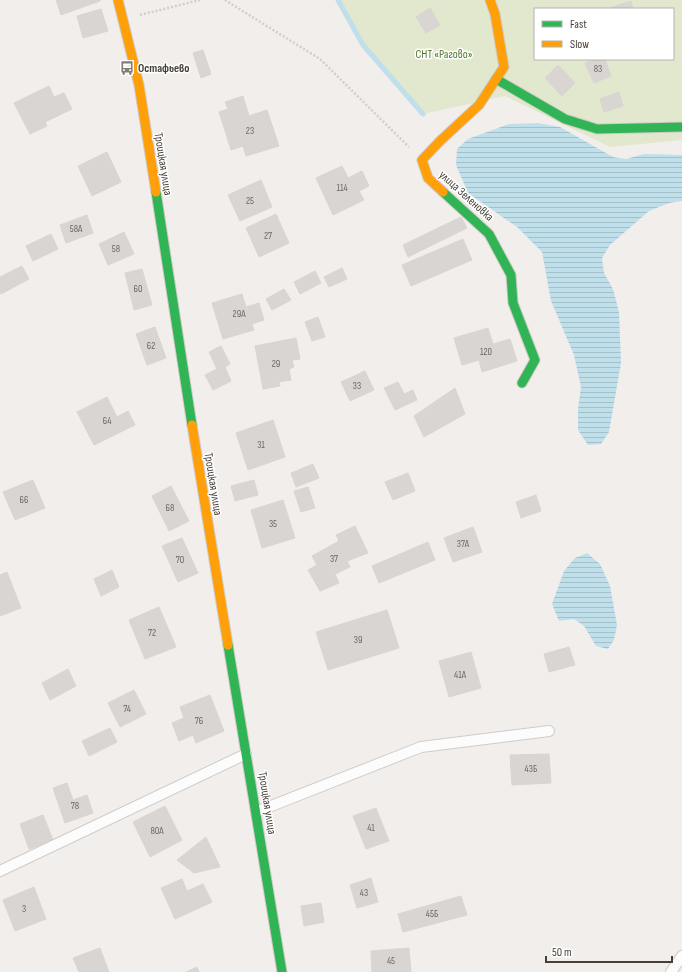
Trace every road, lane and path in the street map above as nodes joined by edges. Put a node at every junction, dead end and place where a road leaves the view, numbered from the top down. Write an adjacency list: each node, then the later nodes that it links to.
1 (118, 0): 5 (street, Троицкая улица)
2 (200, 0): 5 (path)
3 (225, 0): 8 (path)
4 (490, 0): 6 (street)
5 (123, 19): 11 (street, Троицкая улица)
6 (496, 79): 7 (street); 8 (street)
7 (682, 127)
8 (422, 160): 9 (street, улица Зеленовка)
9 (522, 383)
10 (549, 732): 12 (lane)
11 (246, 754): 12 (street, Троицкая улица); 13 (lane)
12 (256, 812): 15 (street, Троицкая улица)
13 (0, 871)
14 (682, 956): 16 (lane)
15 (282, 972)
16 (671, 972)

